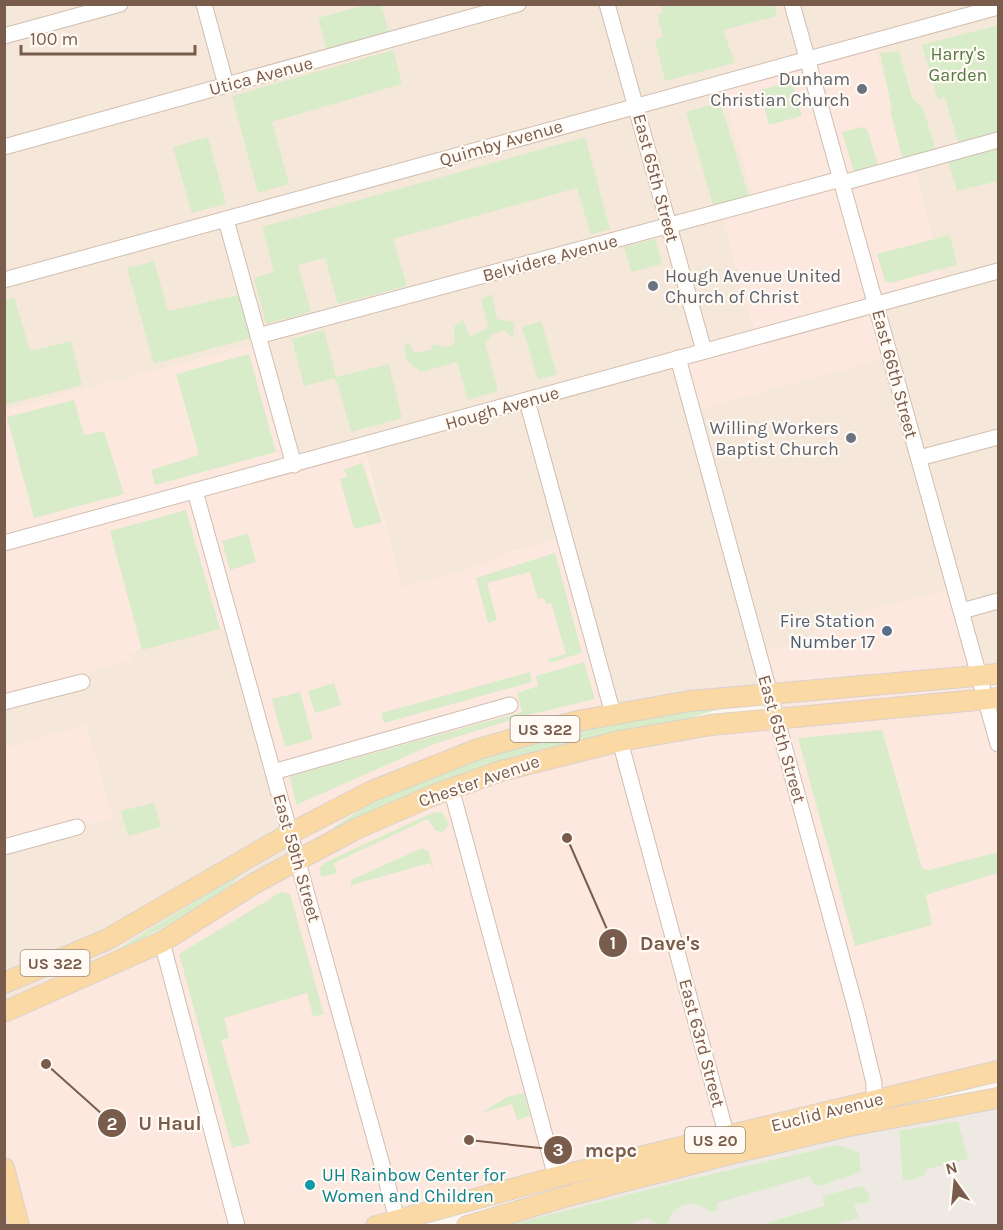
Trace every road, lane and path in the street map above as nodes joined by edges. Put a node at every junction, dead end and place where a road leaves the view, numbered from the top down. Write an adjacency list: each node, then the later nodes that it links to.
1 (120, 4): 7 (street)
2 (204, 4): 9 (street)
3 (518, 4): 9 (street, Utica Avenue)
4 (608, 4): 10 (street, East 65th Street)
5 (792, 4): 8 (street, East 66th Street)
6 (999, 7): 8 (street, Quimby Avenue)
7 (4, 36)
8 (807, 59): 10 (street, Quimby Avenue); 13 (street, East 66th Street)
9 (226, 85): 12 (street, Utica Avenue)
10 (637, 106): 14 (street, Quimby Avenue); 15 (street, East 65th Street)
11 (999, 140): 13 (street, Belvidere Avenue)
12 (4, 147)
13 (841, 181): 15 (street, Belvidere Avenue); 18 (street, East 66th Street)
14 (226, 220): 17 (street, Quimby Avenue); 19 (street)
15 (669, 227): 19 (street, Belvidere Avenue); 20 (street, East 65th Street)
16 (999, 271): 18 (street, Hough Avenue)
17 (4, 280)
18 (876, 303): 20 (street, Hough Avenue); 24 (street, East 66th Street)
19 (258, 336): 25 (street)
20 (704, 351): 21 (street, Hough Avenue)
21 (678, 358): 22 (street, Hough Avenue); 33 (street, East 65th Street)
22 (527, 401): 25 (street, Hough Avenue); 37 (street)
23 (999, 437): 24 (street)
24 (918, 459): 29 (street, East 66th Street)
25 (294, 465): 26 (street, Hough Avenue)
26 (195, 491): 27 (street, Hough Avenue); 41 (street, East 59th Street)
27 (4, 543)
28 (999, 601): 29 (street)
29 (962, 611): 31 (street, East 66th Street)
30 (999, 674): 31 (main road, Chester Avenue / US 322)
31 (979, 675): 33 (main road, Chester Avenue / US 322); 34 (street, East 66th Street)
32 (82, 682): 35 (street)
33 (770, 693): 37 (main road, Chester Avenue / US 322); 38 (street, East 65th Street)
34 (992, 699): 38 (main road, Chester Avenue / US 322); 40 (street, East 66th Street)
35 (4, 702)
36 (510, 705): 41 (street)
37 (613, 714): 44 (main road, Chester Avenue / US 322)
38 (778, 720): 39 (main road, Chester Avenue / US 322); 52 (street, East 65th Street)
39 (620, 741): 42 (main road, Chester Avenue / US 322); 54 (street, East 63rd Street)
40 (999, 744)
41 (273, 772): 44 (street, East 59th Street)
42 (452, 788): 46 (main road, Chester Avenue / US 322); 56 (street)
43 (77, 827): 45 (street)
44 (289, 834): 46 (street, East 59th Street); 48 (main road, Chester Avenue / US 322)
45 (4, 847)
46 (296, 861): 47 (main road, Chester Avenue / US 322); 57 (street, East 59th Street)
47 (162, 942): 49 (main road, Chester Avenue / US 322); 59 (street)
48 (4, 983)
49 (4, 1012)
50 (999, 1071): 52 (main road, Euclid Avenue / US 20)
51 (999, 1098): 53 (main road, Euclid Avenue / US 20)
52 (874, 1101): 53 (street, East 65th Street); 54 (main road, Euclid Avenue / US 20)
53 (873, 1122): 61 (main road, Euclid Avenue / US 20)
54 (727, 1137): 56 (main road, Euclid Avenue / US 20)
55 (4, 1168): 58 (main road)
56 (556, 1176): 57 (main road, Euclid Avenue / US 20)
57 (398, 1222): 60 (main road, Euclid Avenue / US 20)
58 (19, 1226)
59 (237, 1226)
60 (376, 1226)
61 (468, 1226)

